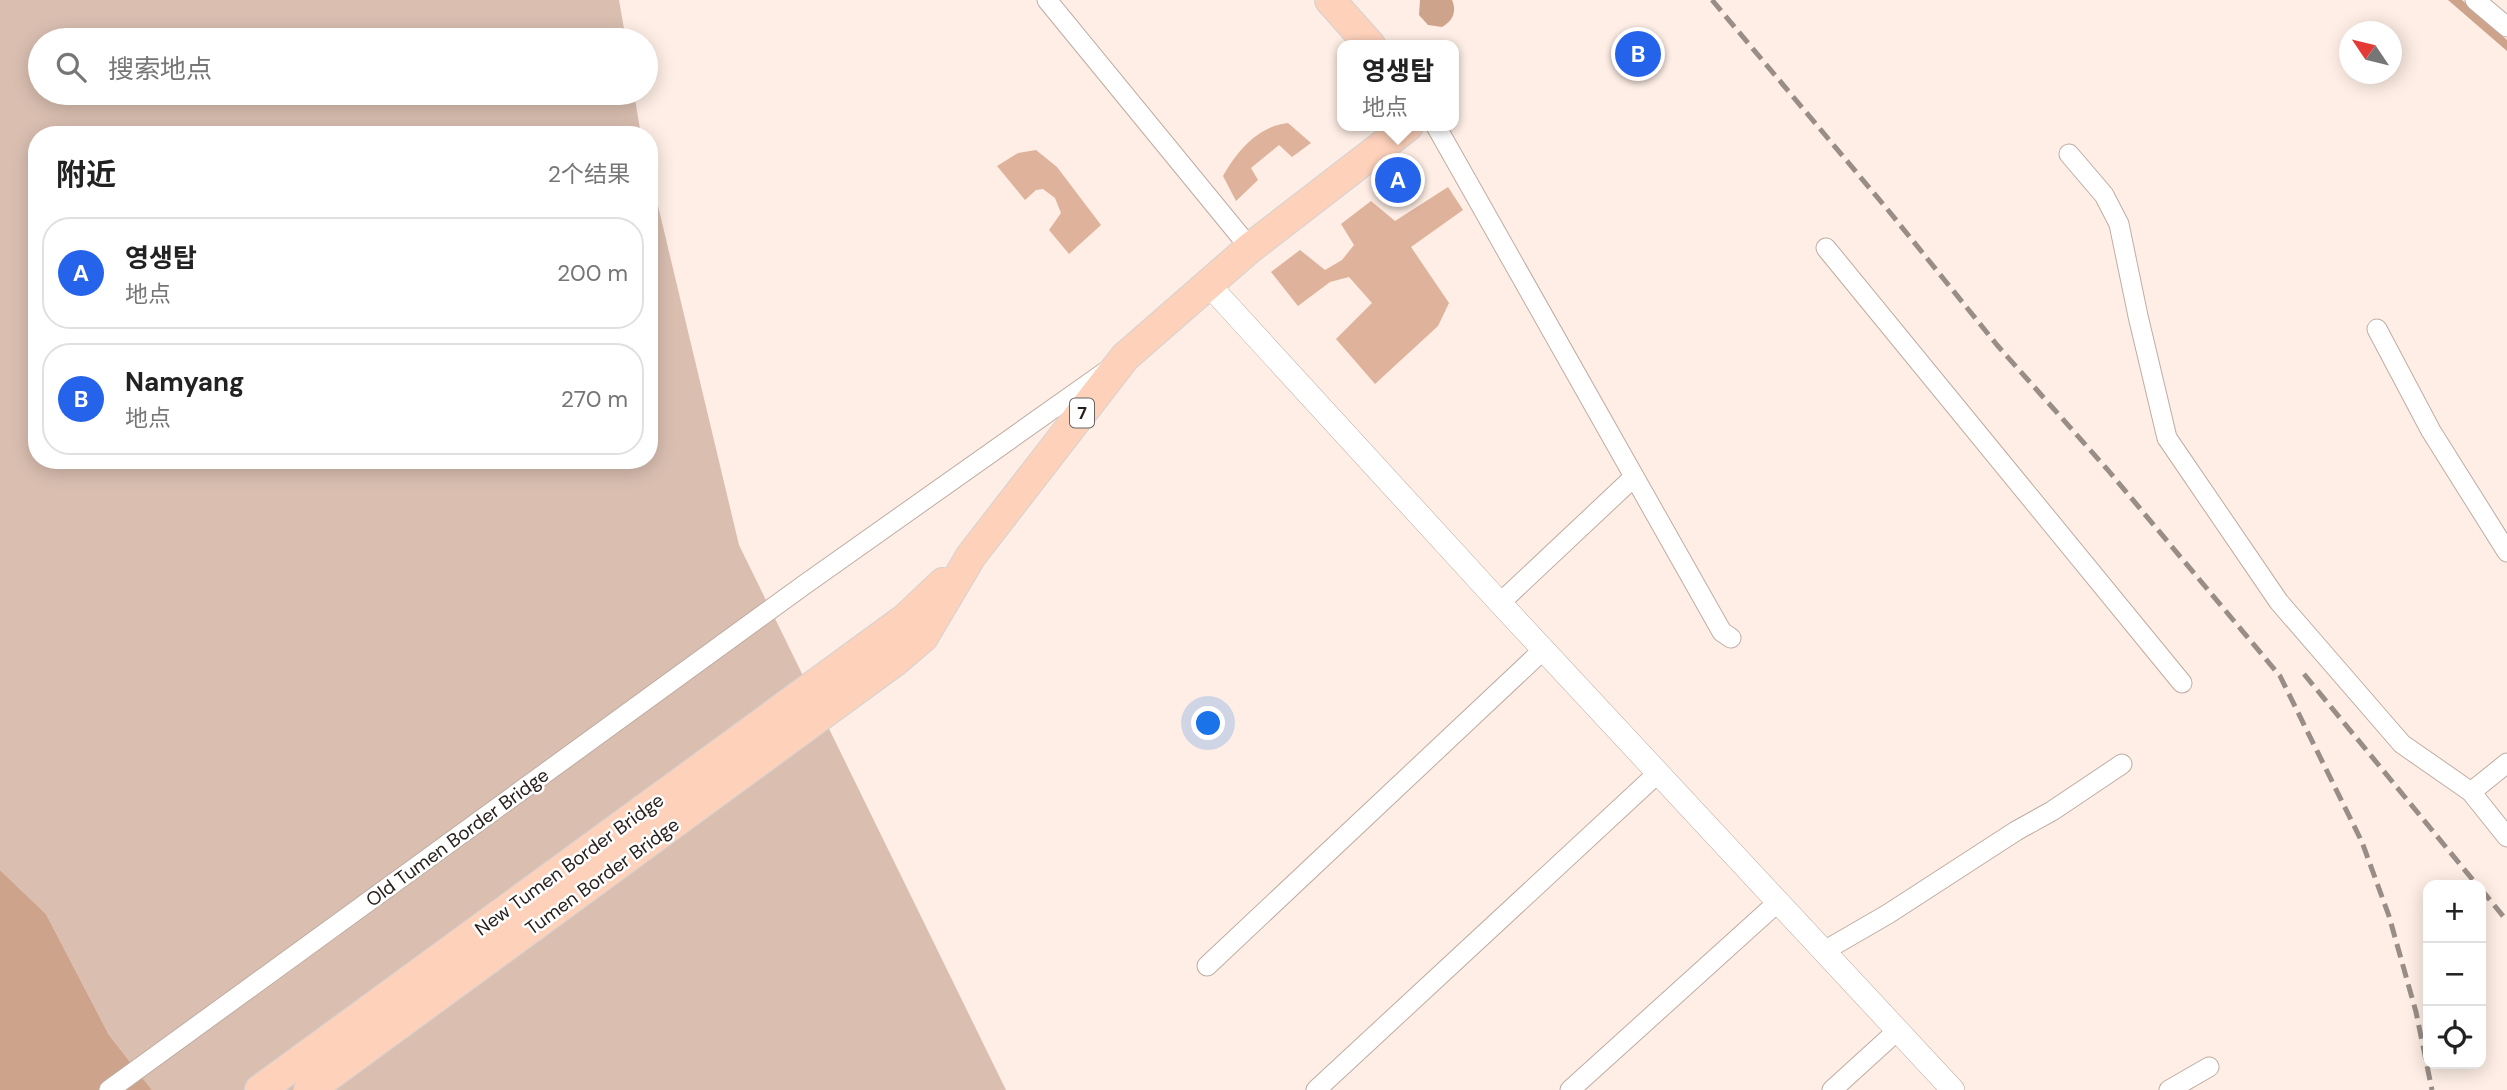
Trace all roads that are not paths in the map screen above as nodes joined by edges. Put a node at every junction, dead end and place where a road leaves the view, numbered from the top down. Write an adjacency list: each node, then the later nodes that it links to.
1 (1047, 0): 9 (street)
2 (1330, 0): 5 (main road)
3 (2475, 0): 4 (street)
4 (2507, 27)
5 (1366, 40)
6 (1402, 131): 9 (main road, 7)
7 (1439, 131): 14 (street)
8 (2068, 154): 24 (street)
9 (1250, 248): 11 (main road, 7)
10 (1826, 248): 20 (street)
11 (1209, 285): 13 (main road, 7); 16 (street)
12 (2376, 329): 15 (street)
13 (1125, 357): 18 (main road, 7); 31 (street, Old Tumen Border Bridge)
14 (1634, 477): 16 (street); 17 (street)
15 (2507, 552)
16 (1500, 603): 19 (street)
17 (1731, 638)
18 (887, 650): 32 (main road, New Tumen Border Bridge); 33 (main road, Tumen Border Bridge)
19 (1543, 650): 23 (street); 28 (street)
20 (2182, 683)
21 (2507, 763): 24 (street)
22 (2122, 764): 27 (street)
23 (1658, 773): 26 (street); 34 (street)
24 (2471, 792): 25 (street)
25 (2507, 837)
26 (1778, 902): 27 (street); 35 (street)
27 (1824, 951): 29 (street)
28 (1207, 966)
29 (1898, 1030): 36 (street); 37 (street)
30 (2209, 1067): 38 (street)
31 (109, 1090)
32 (260, 1090)
33 (309, 1090)
34 (1316, 1090)
35 (1570, 1090)
36 (1832, 1090)
37 (1953, 1090)
38 (2169, 1090)

